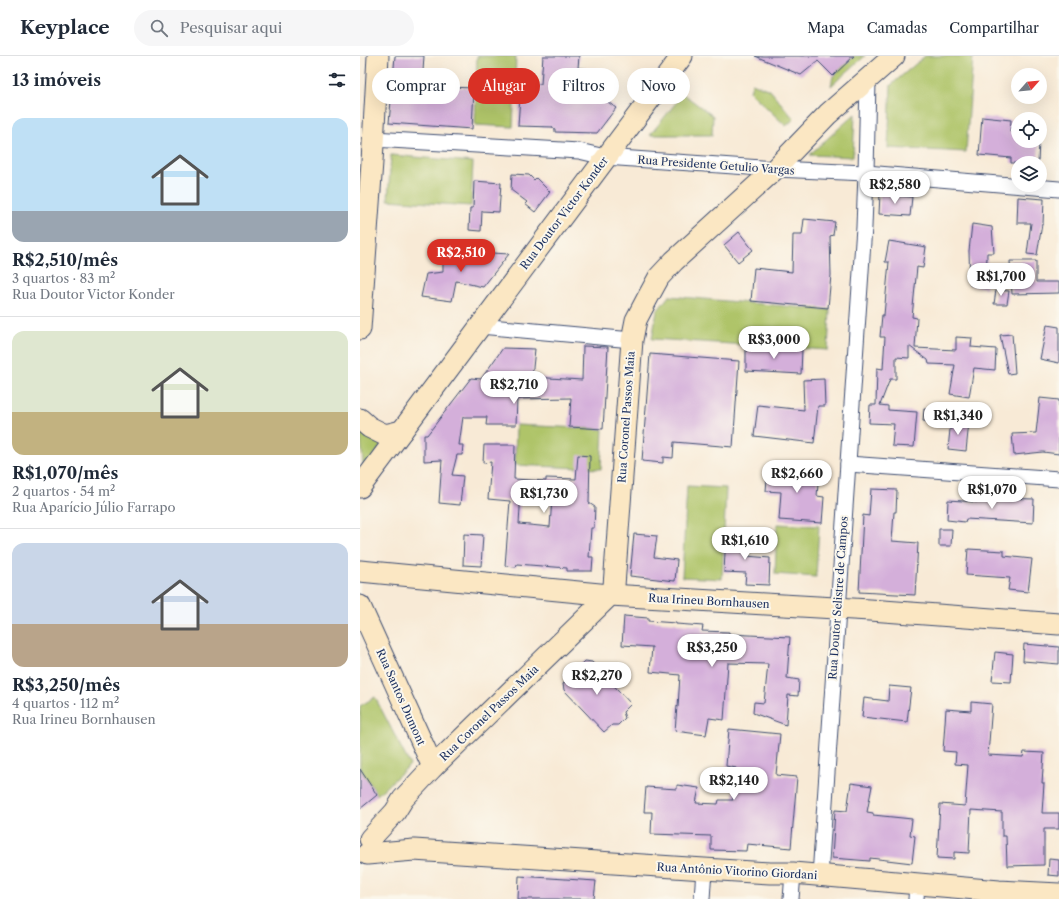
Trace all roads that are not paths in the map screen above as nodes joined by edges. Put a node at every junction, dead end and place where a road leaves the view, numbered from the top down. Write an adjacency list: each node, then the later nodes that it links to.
1 (378, 56): 5 (street)
2 (682, 56): 6 (street, Rua Doutor Victor Konder)
3 (894, 56): 4 (street, Rua Coronel Passos Maia)
4 (868, 80): 7 (street, Rua Coronel Passos Maia); 8 (street, Rua Doutor Selistre de Campos)
5 (373, 139): 6 (street, Rua Presidente Getulio Vargas); 11 (street)
6 (605, 158): 7 (street, Rua Presidente Getulio Vargas); 10 (street, Rua Doutor Victor Konder)
7 (775, 169): 8 (street, Rua Presidente Getulio Vargas); 12 (street, Rua Coronel Passos Maia)
8 (866, 173): 9 (street, Rua Presidente Getulio Vargas); 15 (street, Rua Doutor Selistre de Campos)
9 (1059, 189)
10 (480, 326): 12 (street); 14 (street, Rua Doutor Victor Konder)
11 (360, 329)
12 (632, 340): 20 (street, Rua Coronel Passos Maia)
13 (360, 419): 14 (street)
14 (402, 431): 18 (street, Rua Doutor Victor Konder)
15 (848, 464): 16 (street); 22 (street, Rua Doutor Selistre de Campos)
16 (1059, 479)
17 (360, 482): 18 (street)
18 (360, 487)
19 (360, 571): 20 (street, Rua Irineu Bornhausen)
20 (610, 595): 22 (street, Rua Irineu Bornhausen); 25 (street, Rua Coronel Passos Maia)
21 (360, 606): 23 (street, Rua Santos Dumont)
22 (837, 608): 24 (street, Rua Irineu Bornhausen); 31 (street, Rua Doutor Selistre de Campos)
23 (364, 622): 25 (street, Rua Santos Dumont)
24 (1059, 624)
25 (433, 767): 26 (street, Rua Coronel Passos Maia)
26 (399, 805): 27 (street, Rua Coronel Passos Maia); 28 (street)
27 (364, 846): 28 (street, Rua Antônio Vitorino Giordani)
28 (414, 850): 29 (street, Rua Antônio Vitorino Giordani)
29 (704, 869): 30 (street, Rua Antônio Vitorino Giordani); 35 (street)
30 (793, 872): 31 (street, Rua Antônio Vitorino Giordani); 36 (street)
31 (820, 876): 32 (street, Rua Antônio Vitorino Giordani)
32 (917, 892): 34 (street, Rua Antônio Vitorino Giordani)
33 (1059, 894): 34 (street, Rua Antônio Vitorino Giordani)
34 (999, 895)
35 (702, 899)
36 (791, 899)

